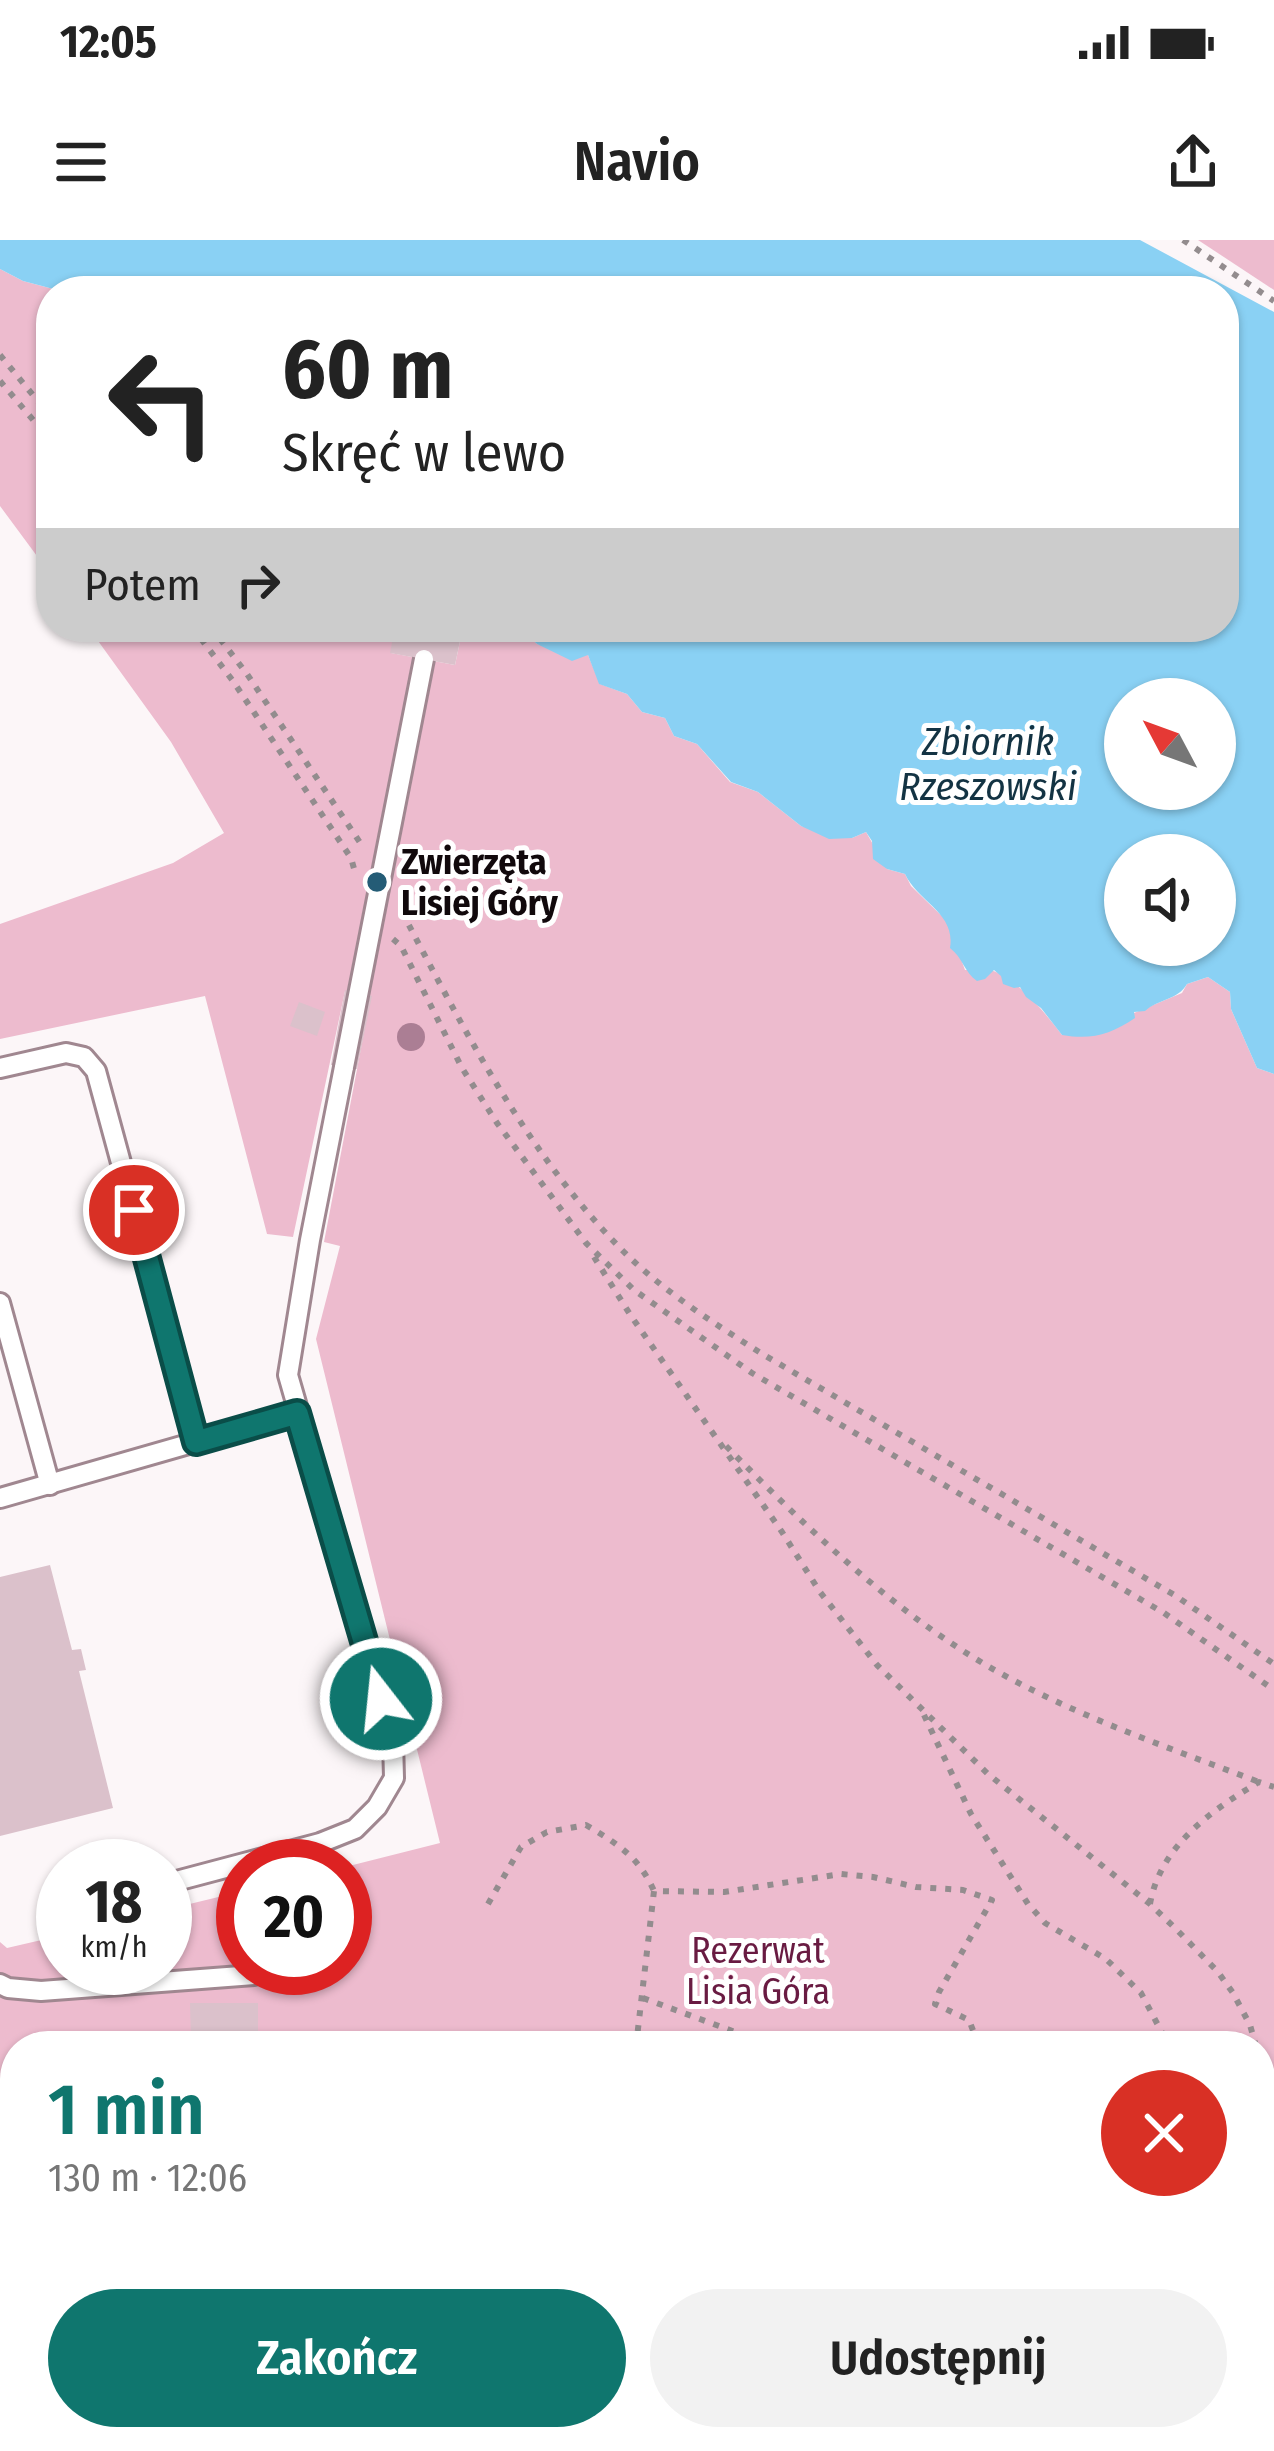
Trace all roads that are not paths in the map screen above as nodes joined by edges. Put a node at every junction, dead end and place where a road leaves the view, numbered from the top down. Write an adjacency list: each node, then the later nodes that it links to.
1 (424, 659): 4 (lane, bridge)
2 (0, 1068): 5 (lane)
3 (0, 1303): 6 (lane)
4 (297, 1413): 5 (lane); 8 (lane)
5 (196, 1442): 6 (lane)
6 (50, 1485): 7 (lane)
7 (0, 1498)
8 (192, 1877)
9 (216, 1978): 10 (lane)
10 (0, 1984)

